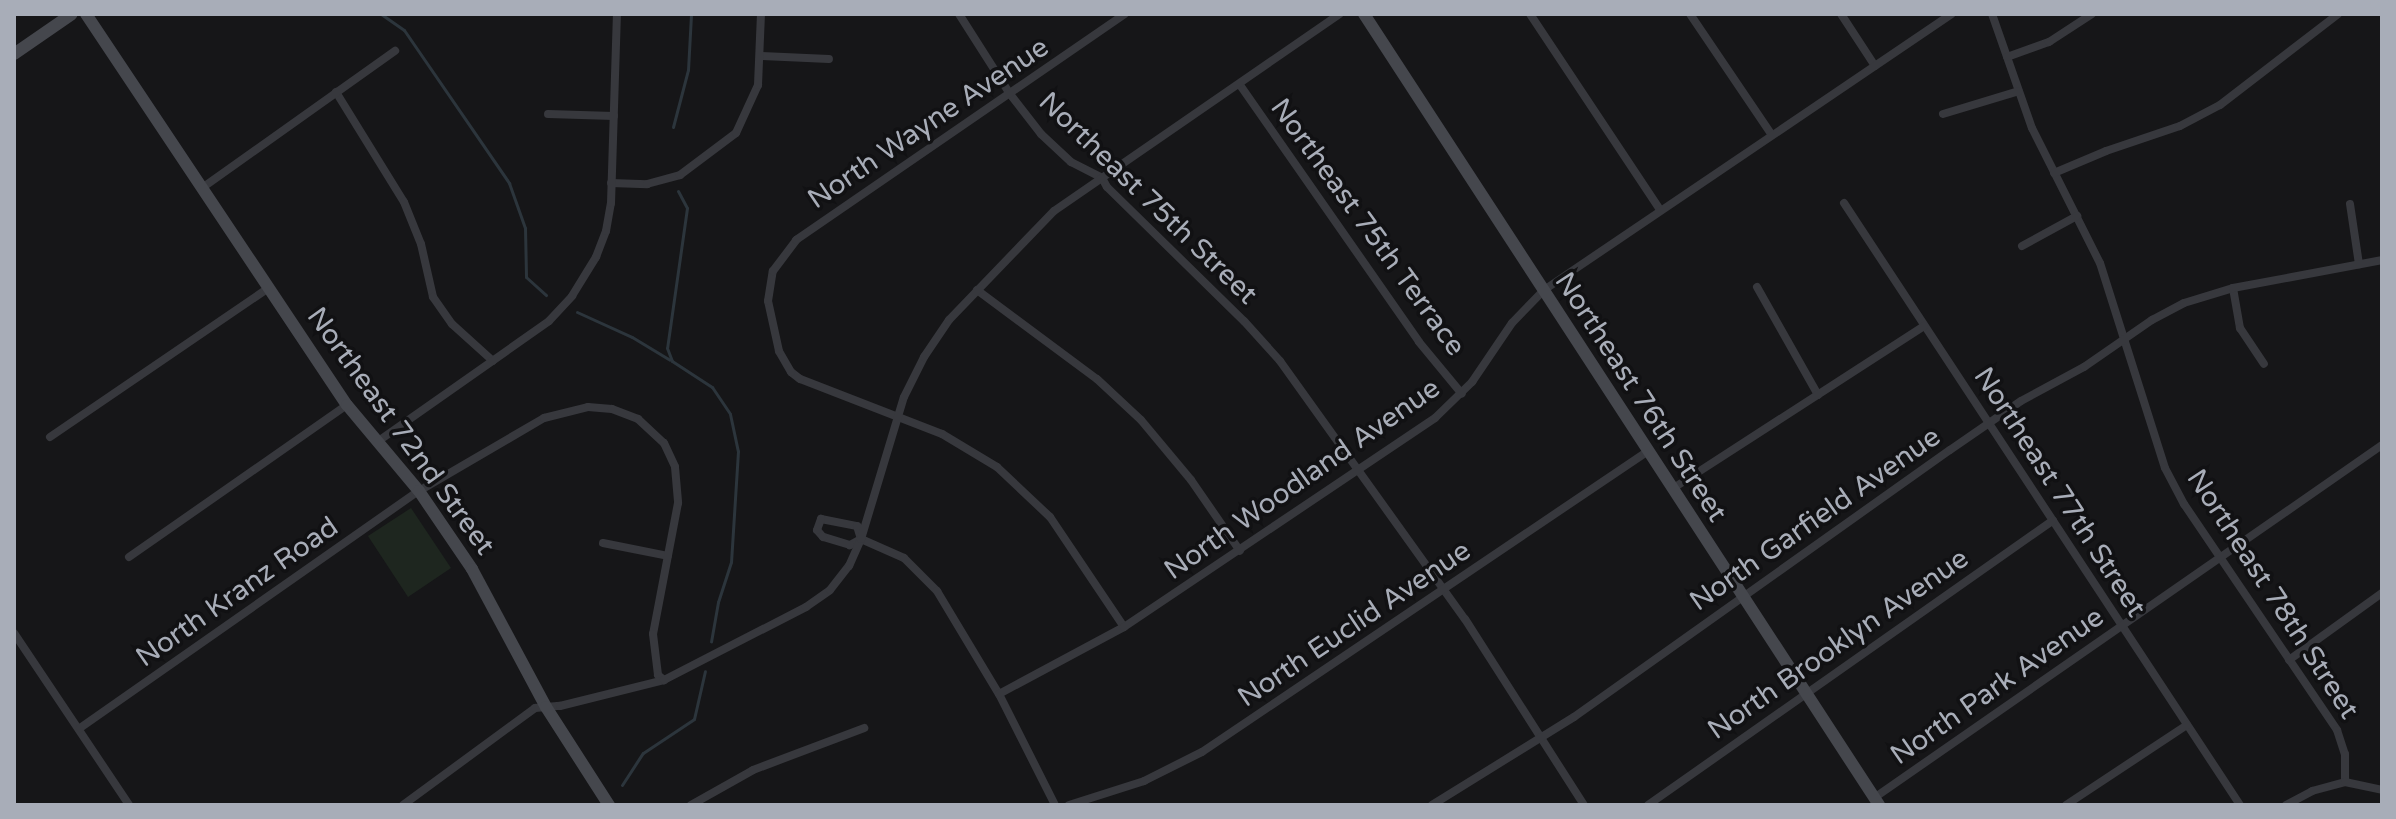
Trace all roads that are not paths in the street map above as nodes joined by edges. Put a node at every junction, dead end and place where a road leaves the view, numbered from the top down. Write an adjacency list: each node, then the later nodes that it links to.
1 (72, 14): 17 (street)
2 (86, 14): 33 (street, Northeast 72nd Street)
3 (617, 14): 28 (street)
4 (761, 14): 18 (street)
5 (959, 14): 25 (street, Northeast 75th Street)
6 (1125, 14): 25 (street, North Wayne Avenue)
7 (1340, 14): 22 (street)
8 (1364, 14): 45 (street, Northeast 76th Street)
9 (1530, 14): 36 (street)
10 (1690, 14): 29 (street)
11 (1841, 14): 21 (street)
12 (1951, 14): 21 (street, North Woodland Avenue)
13 (1992, 14): 19 (street, Northeast 78th Street)
14 (2092, 14): 19 (street)
15 (2338, 14): 30 (street)
16 (395, 51): 24 (street)
17 (14, 54)
18 (760, 56): 20 (street); 32 (street)
19 (2007, 57): 23 (street, Northeast 78th Street)
20 (829, 59)
21 (1875, 66): 29 (street, North Woodland Avenue)
22 (1240, 85): 31 (street); 50 (street, Northeast 75th Terrace)
23 (2019, 91): 27 (street); 30 (street, Northeast 78th Street)
24 (336, 92): 33 (street); 48 (street)
25 (1010, 94): 31 (street, Northeast 75th Street); 53 (street, North Wayne Avenue)
26 (548, 114): 28 (street)
27 (1943, 114)
28 (614, 116): 32 (street)
29 (1772, 135): 36 (street, North Woodland Avenue)
30 (2054, 173): 37 (street, Northeast 78th Street)
31 (1102, 178): 44 (street); 59 (street, Northeast 75th Street)
32 (611, 183): 48 (street)
33 (202, 188): 41 (street, Northeast 72nd Street)
34 (1844, 203): 46 (street, Northeast 77th Street)
35 (2350, 204): 40 (street)
36 (1660, 210): 45 (street, North Woodland Avenue)
37 (2077, 216): 38 (street); 47 (street, Northeast 78th Street)
38 (2022, 246)
39 (2382, 260): 40 (street, North Garfield Avenue)
40 (2359, 264): 43 (street, North Garfield Avenue)
41 (270, 287): 52 (street, Northeast 72nd Street); 55 (street)
42 (1757, 287): 51 (street)
43 (2233, 288): 47 (street, North Garfield Avenue); 49 (street)
44 (977, 290): 53 (street); 65 (street)
45 (1544, 290): 50 (street, North Woodland Avenue); 58 (street, Northeast 76th Street)
46 (1924, 326): 51 (street); 54 (street, Northeast 77th Street)
47 (2125, 338): 54 (street, North Garfield Avenue); 68 (street, Northeast 78th Street)
48 (493, 361): 56 (street)
49 (2264, 364)
50 (1462, 394): 59 (street, North Woodland Avenue)
51 (1818, 395): 60 (street)
52 (347, 405): 56 (street, Northeast 72nd Street); 67 (street)
53 (897, 417): 63 (street); 73 (street)
54 (1988, 424): 62 (street, Northeast 77th Street); 71 (street, North Garfield Avenue)
55 (50, 437)
56 (377, 442): 61 (street, Northeast 72nd Street)
57 (2382, 445): 68 (street, North Park Avenue)
58 (1648, 451): 60 (street, Northeast 76th Street); 69 (street, North Euclid Avenue)
59 (1360, 470): 65 (street, North Woodland Avenue); 69 (street, Northeast 75th Street)
60 (1672, 489): 71 (street, Northeast 76th Street)
61 (419, 491): 66 (street, North Kranz Road); 79 (street, Northeast 72nd Street); 81 (street, North Kranz Road)
62 (2053, 520): 72 (street, Northeast 77th Street); 77 (street, North Brooklyn Avenue)
63 (861, 539): 63 (street); 76 (street); 78 (street)
64 (603, 543): 66 (street)
65 (1240, 551): 73 (street, North Woodland Avenue)
66 (668, 556): 76 (street, North Kranz Road)
67 (129, 557)
68 (2220, 558): 72 (street, North Park Avenue); 75 (street, Northeast 78th Street)
69 (1445, 590): 83 (street, Northeast 75th Street); 93 (street, North Euclid Avenue)
70 (2382, 593): 75 (street)
71 (1741, 597): 77 (street, Northeast 76th Street); 83 (street, North Garfield Avenue)
72 (2121, 626): 80 (street, Northeast 77th Street); 86 (street, North Park Avenue)
73 (1124, 627): 78 (street, North Woodland Avenue)
74 (14, 633): 81 (street)
75 (2289, 660): 84 (street, Northeast 78th Street)
76 (664, 680): 79 (street)
77 (1806, 693): 86 (street, Northeast 76th Street); 95 (street, North Brooklyn Avenue)
78 (999, 694): 92 (street)
79 (546, 707): 89 (street); 90 (street, Northeast 72nd Street)
80 (2187, 725): 96 (street); 97 (street, Northeast 77th Street)
81 (80, 728): 88 (street)
82 (864, 728): 91 (street)
83 (1542, 737): 87 (street, North Garfield Avenue); 94 (street, Northeast 75th Street)
84 (2345, 782): 85 (street); 98 (street)
85 (2382, 790)
86 (1876, 802)
87 (1438, 803)
88 (129, 805)
89 (403, 805)
90 (609, 805)
91 (691, 805)
92 (1055, 805)
93 (1069, 805)
94 (1584, 805)
95 (1648, 805)
96 (2066, 805)
97 (2240, 805)
98 (2286, 805)

